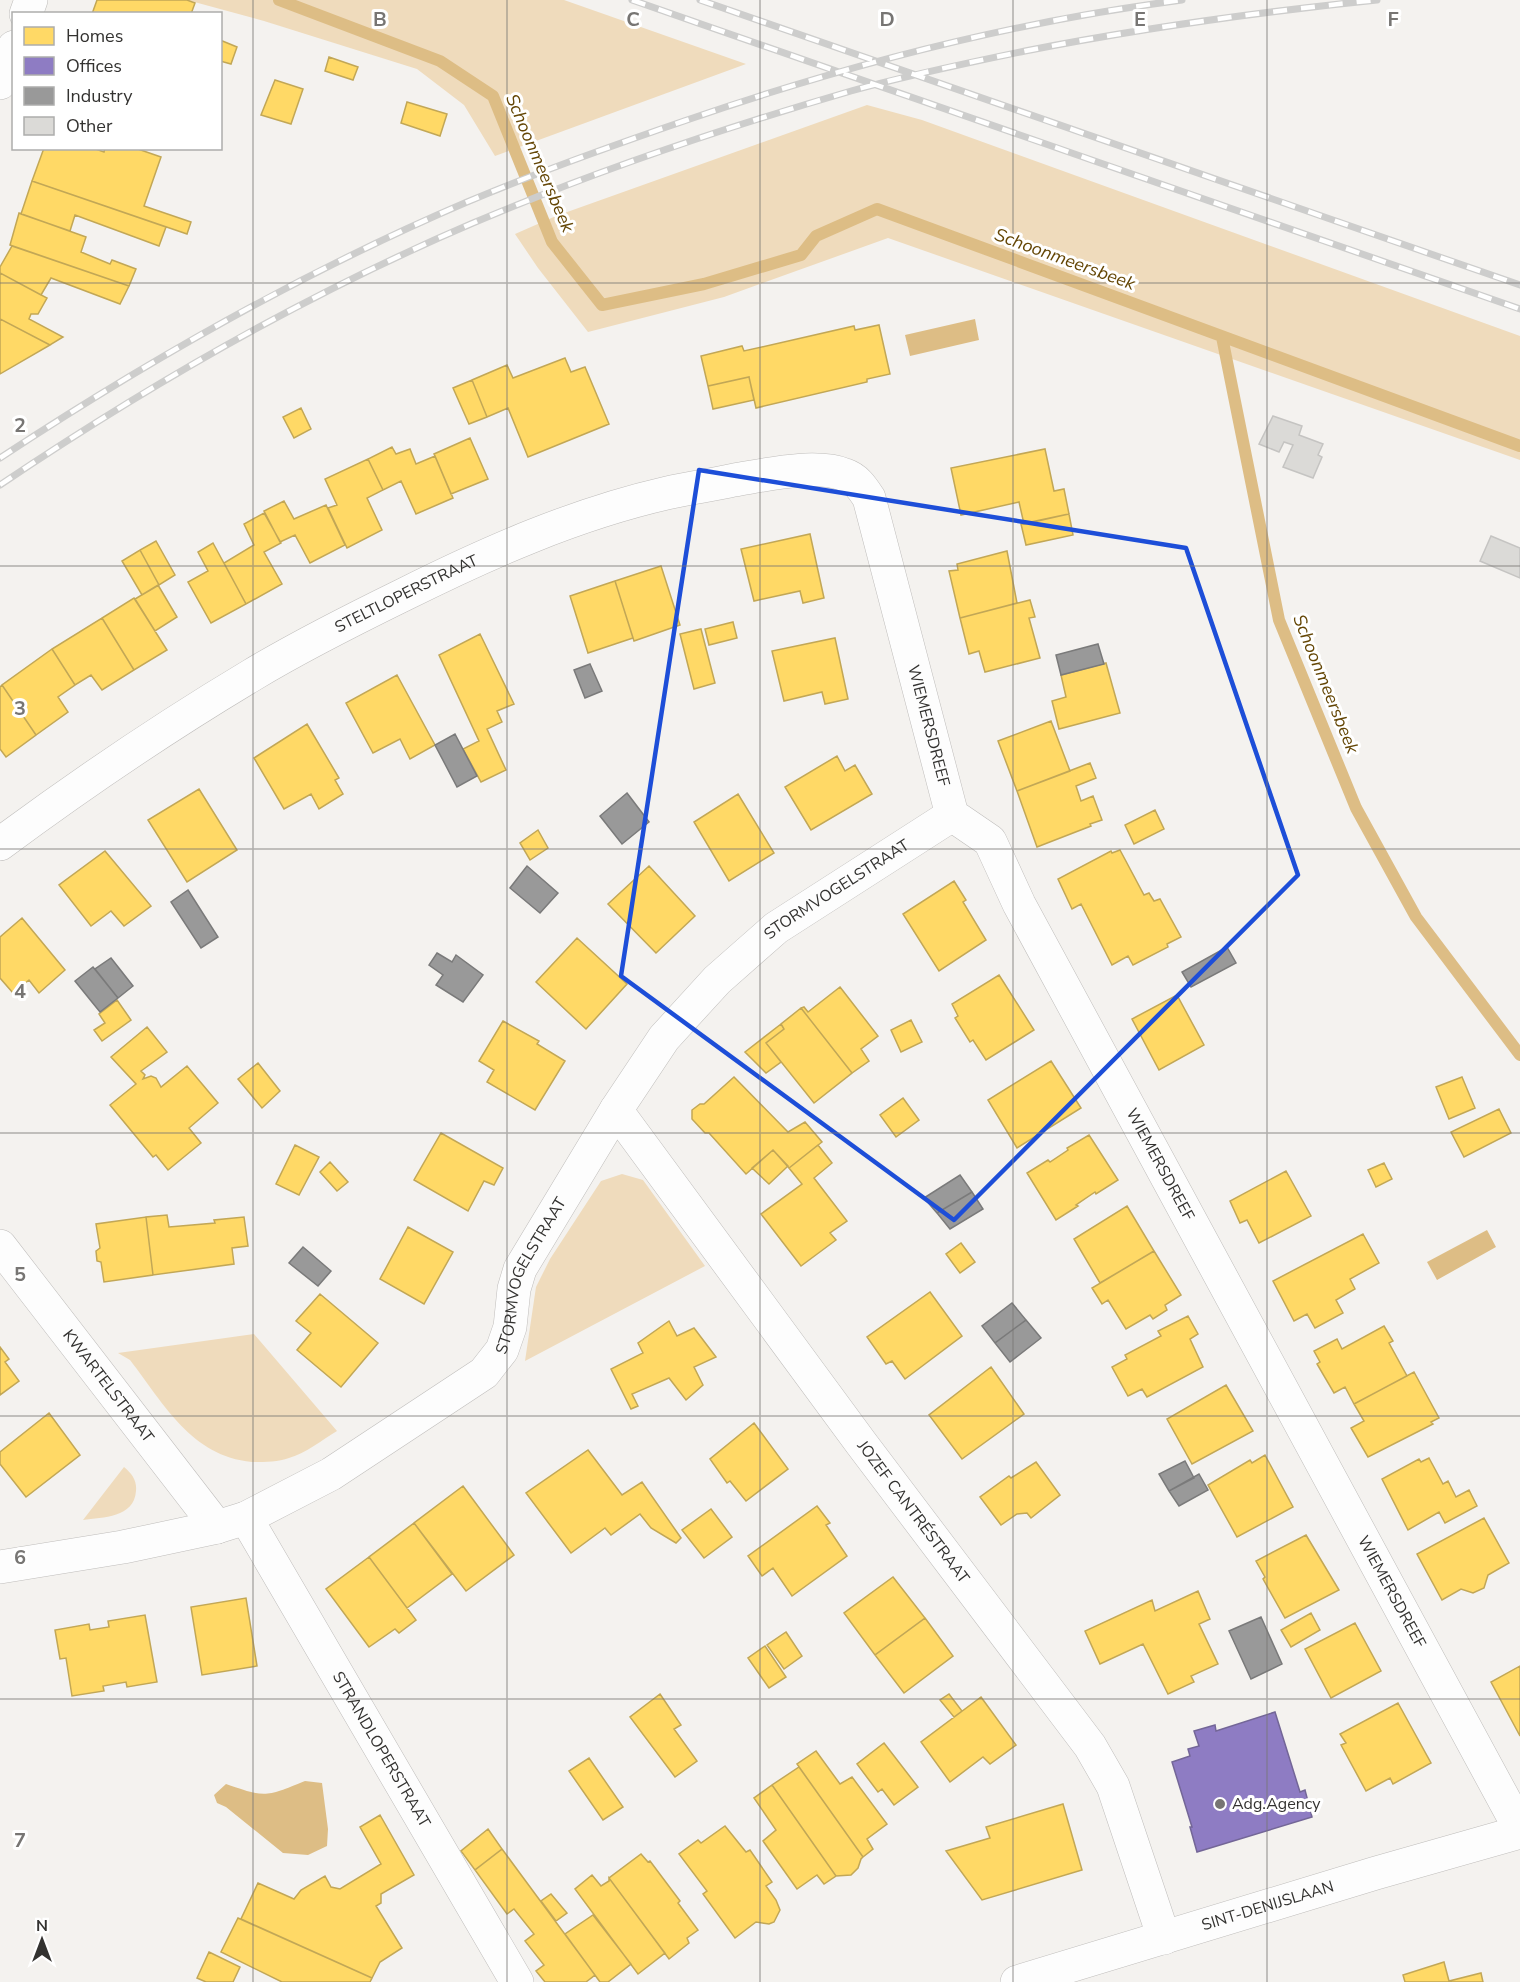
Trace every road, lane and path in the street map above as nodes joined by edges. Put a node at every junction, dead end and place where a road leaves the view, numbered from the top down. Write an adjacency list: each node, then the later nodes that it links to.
1 (12, 52): 2 (street)
2 (0, 83)
3 (859, 484): 4 (street, WIEMERSDREEF); 5 (street, STELTLOPERSTRAAT)
4 (952, 815): 6 (street, STORMVOGELSTRAAT); 10 (street, WIEMERSDREEF)
5 (0, 844)
6 (616, 1110): 8 (street, STORMVOGELSTRAAT); 11 (street, JOZEF CANTRÉSTRAAT)
7 (0, 1246): 8 (street, KWARTELSTRAAT)
8 (231, 1522): 9 (street, STORMVOGELSTRAAT); 12 (street, STRANDLOPERSTRAAT)
9 (0, 1567)
10 (1520, 1831): 11 (street, SINT-DENIJSLAAN)
11 (1164, 1938): 13 (street, SINT-DENIJSLAAN)
12 (517, 1982)
13 (1017, 1982)

